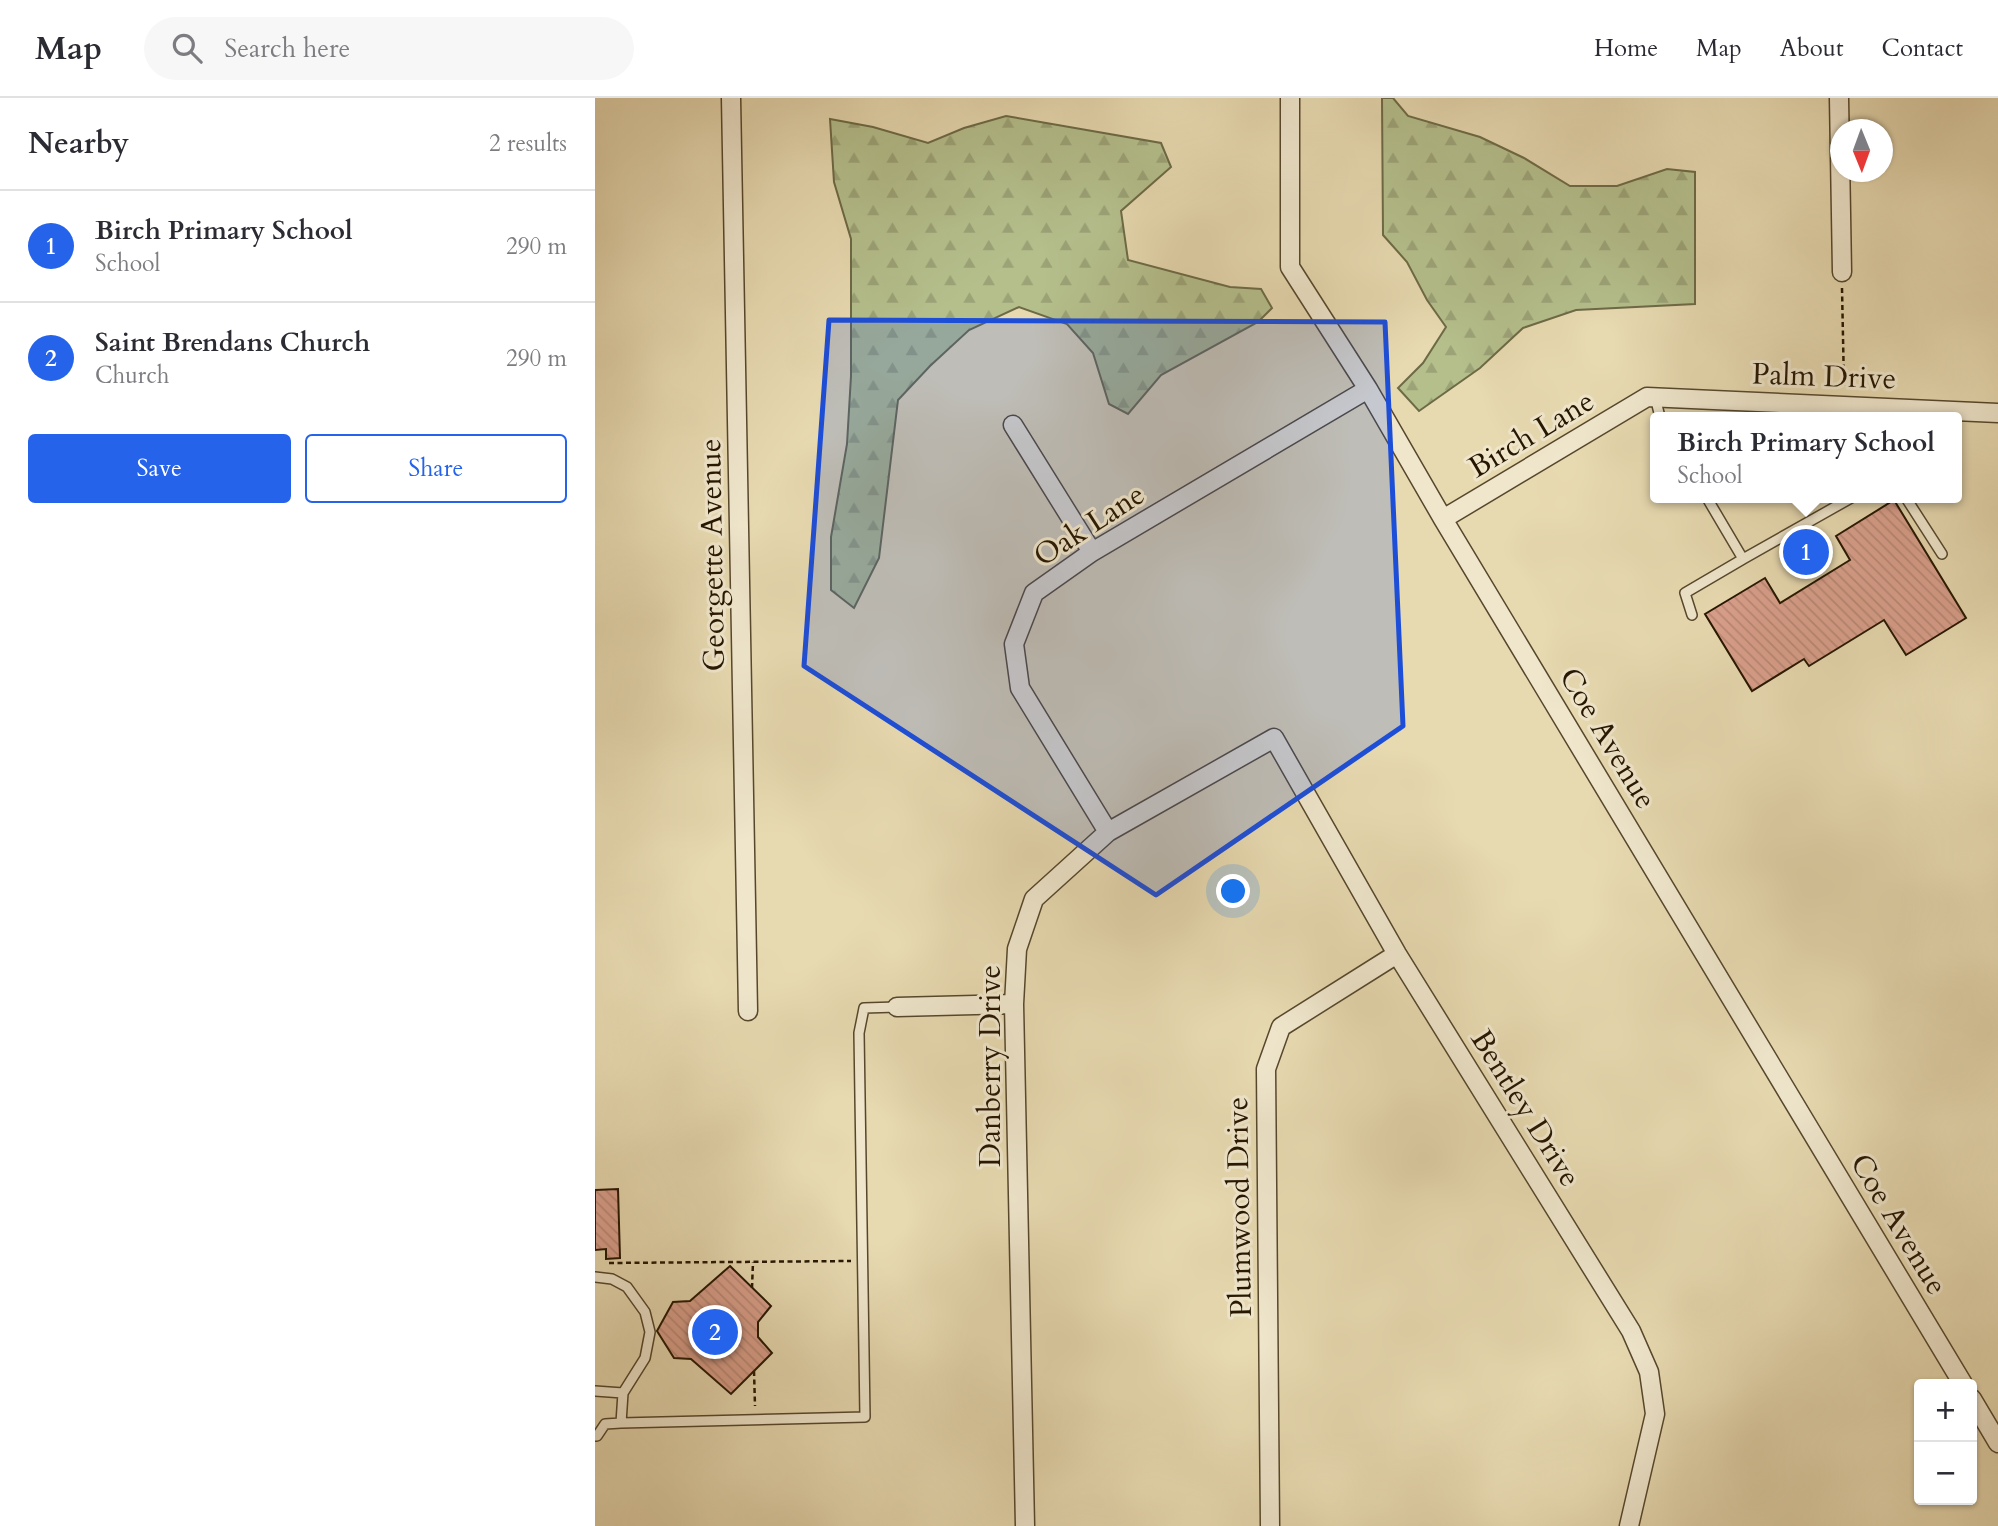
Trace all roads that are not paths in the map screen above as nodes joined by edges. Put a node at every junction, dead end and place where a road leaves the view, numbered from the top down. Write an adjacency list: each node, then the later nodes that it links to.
1 (731, 98): 25 (street, Georgette Avenue)
2 (1290, 98): 5 (street, Coe Avenue)
3 (1839, 98): 4 (street)
4 (1842, 272)
5 (1368, 389): 15 (street, Coe Avenue); 16 (street, Oak Lane)
6 (1651, 397): 7 (lane); 8 (street, Palm Drive); 15 (street, Birch Lane)
7 (1658, 412)
8 (1888, 412)
9 (1962, 413): 10 (street, Palm Drive)
10 (1998, 413)
11 (1013, 425): 16 (street)
12 (1710, 503): 18 (lane)
13 (1842, 503): 18 (lane)
14 (1909, 503): 17 (lane)
15 (1443, 519): 27 (street, Coe Avenue)
16 (1092, 552): 21 (street, Oak Lane)
17 (1942, 554)
18 (1744, 559): 19 (lane)
19 (1692, 615)
20 (1274, 737): 21 (street, Danberry Drive); 22 (street, Bentley Drive)
21 (1108, 832): 23 (street, Danberry Drive)
22 (1397, 954): 35 (street, Plumwood Drive); 36 (street, Bentley Drive)
23 (1014, 1004): 24 (street); 34 (street, Danberry Drive)
24 (897, 1007): 31 (lane)
25 (748, 1011)
26 (595, 1276): 29 (lane)
27 (1960, 1379)
28 (595, 1391): 29 (lane)
29 (623, 1394): 31 (lane)
30 (1977, 1407): 33 (street)
31 (621, 1423): 32 (lane)
32 (595, 1436)
33 (1998, 1443)
34 (1025, 1526)
35 (1271, 1526)
36 (1629, 1526)

